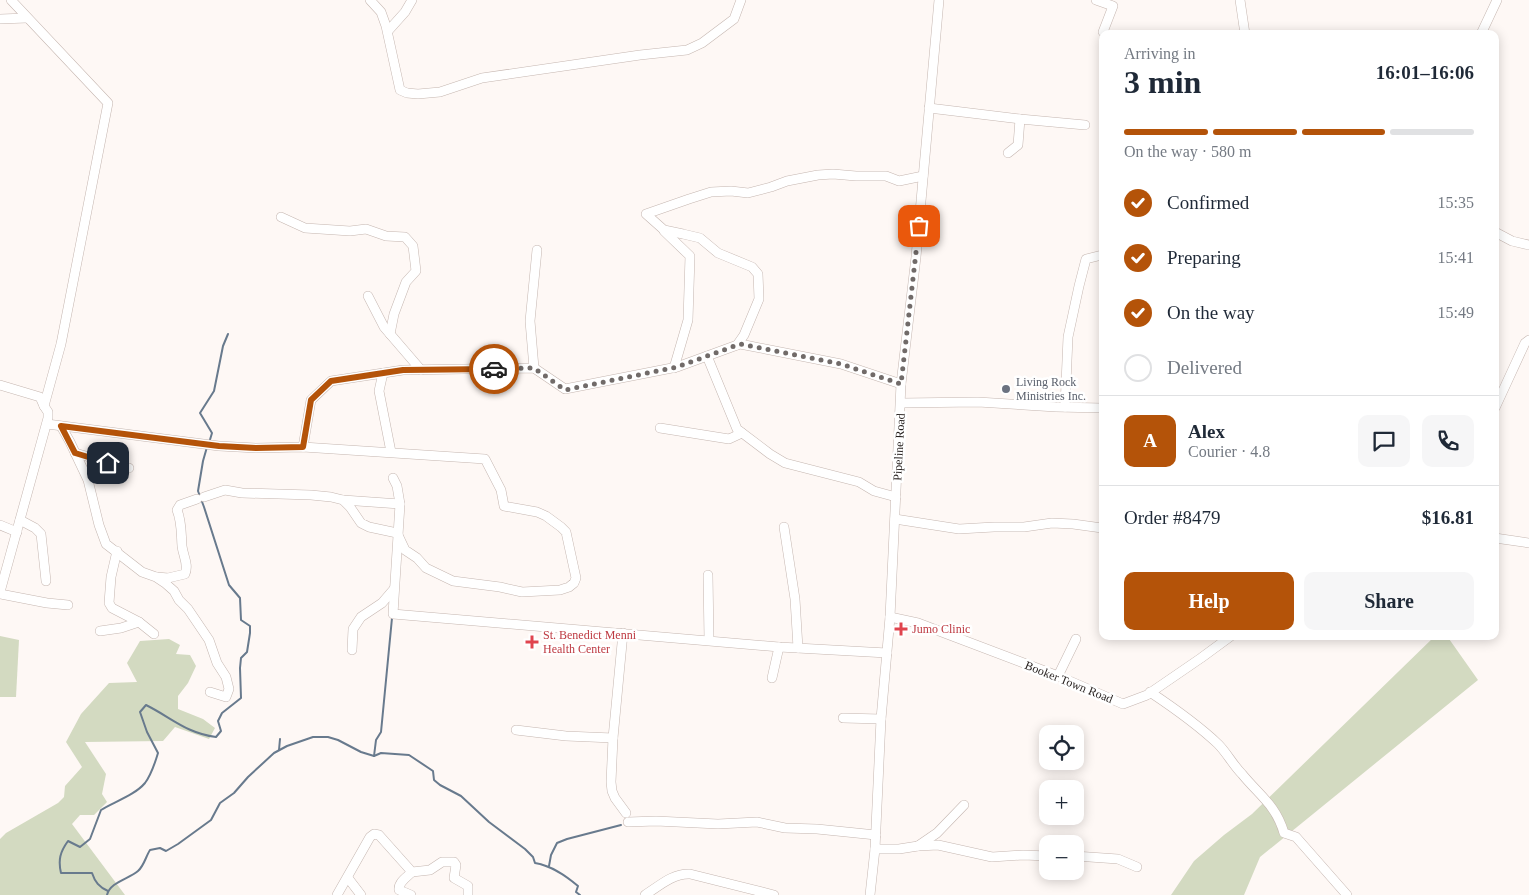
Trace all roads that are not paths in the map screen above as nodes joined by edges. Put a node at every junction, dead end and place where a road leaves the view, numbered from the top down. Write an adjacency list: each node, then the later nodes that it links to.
1 (11, 0): 10 (street)
2 (370, 0): 14 (street)
3 (412, 0): 14 (street)
4 (741, 0): 14 (street)
5 (939, 0): 15 (street, Pipeline Road)
6 (1096, 0): 11 (street)
7 (1240, 0): 12 (street)
8 (1497, 0): 13 (street)
9 (0, 18): 10 (street)
10 (27, 18): 41 (street)
11 (1104, 30)
12 (1244, 30)
13 (1483, 30)
14 (388, 31)
15 (929, 108): 16 (street); 19 (street, Pipeline Road)
16 (1020, 119): 17 (street); 18 (street)
17 (1085, 124)
18 (1008, 154)
19 (923, 176): 21 (street); 37 (street, Pipeline Road)
20 (281, 217): 27 (street)
21 (664, 230): 28 (street); 34 (street)
22 (1499, 234): 23 (street)
23 (1529, 245)
24 (537, 250): 33 (street)
25 (1099, 256): 42 (street)
26 (368, 296): 27 (street)
27 (390, 334): 35 (street)
28 (744, 335): 30 (street); 31 (street)
29 (1529, 340): 39 (street)
30 (737, 345): 31 (street); 32 (street)
31 (750, 346): 37 (street)
32 (707, 356): 34 (street); 47 (street)
33 (534, 368): 34 (street); 35 (street)
34 (674, 368)
35 (421, 370): 36 (street)
36 (383, 373): 48 (street); 49 (street)
37 (901, 384): 40 (street, Pipeline Road)
38 (0, 385): 41 (street)
39 (1499, 399)
40 (901, 403): 42 (street); 53 (street, Pipeline Road)
41 (44, 406): 44 (street)
42 (1065, 408): 43 (street)
43 (1099, 408)
44 (47, 424): 45 (street); 57 (street)
45 (61, 426): 48 (street); 50 (street)
46 (660, 428): 47 (street)
47 (742, 433): 53 (street)
48 (303, 447): 49 (street)
49 (391, 452): 62 (street)
50 (75, 453): 51 (street); 65 (street)
51 (128, 468)
52 (393, 478): 55 (street)
53 (896, 497): 56 (street, Pipeline Road)
54 (343, 500): 55 (street); 62 (street); 67 (street)
55 (400, 504): 62 (street)
56 (895, 519): 60 (street); 72 (street, Pipeline Road)
57 (20, 520): 61 (street); 68 (street)
58 (0, 525): 61 (street)
59 (784, 527): 81 (street)
60 (1099, 528)
61 (16, 532): 70 (street)
62 (397, 533): 69 (street)
63 (1499, 539): 64 (street)
64 (1529, 543)
65 (117, 551): 67 (street); 73 (street)
66 (708, 574): 78 (street)
67 (156, 577): 86 (street)
68 (46, 581)
69 (394, 589): 75 (street); 82 (street)
70 (0, 592): 71 (street)
71 (68, 605)
72 (890, 617): 83 (street, Pipeline Road); 84 (street, Booker Town Road)
73 (139, 622): 74 (street); 76 (street)
74 (100, 630)
75 (623, 633): 78 (street); 91 (street)
76 (154, 634)
77 (1076, 639): 84 (street)
78 (709, 640): 80 (street)
79 (1225, 640): 87 (street, Booker Town Road)
80 (779, 647): 81 (street); 85 (street)
81 (798, 648): 83 (street)
82 (352, 650)
83 (887, 653): 89 (street, Pipeline Road)
84 (1058, 676): 87 (street, Booker Town Road)
85 (772, 678)
86 (210, 692)
87 (1150, 692): 109 (street)
88 (843, 718): 89 (street)
89 (881, 719): 93 (street, Pipeline Road)
90 (516, 730): 91 (street)
91 (613, 738): 93 (street)
92 (964, 805): 94 (street)
93 (876, 836): 95 (street, Pipeline Road)
94 (918, 846): 95 (street); 96 (street)
95 (875, 849): 108 (street, Pipeline Road)
96 (1039, 856)
97 (1084, 857): 98 (street)
98 (1137, 867)
99 (412, 872): 100 (street); 104 (street); 105 (street)
100 (348, 878): 102 (street); 103 (street)
101 (748, 891): 106 (street); 107 (street)
102 (338, 895)
103 (361, 895)
104 (411, 895)
105 (468, 895)
106 (645, 895)
107 (774, 895)
108 (870, 895)
109 (1346, 895)

